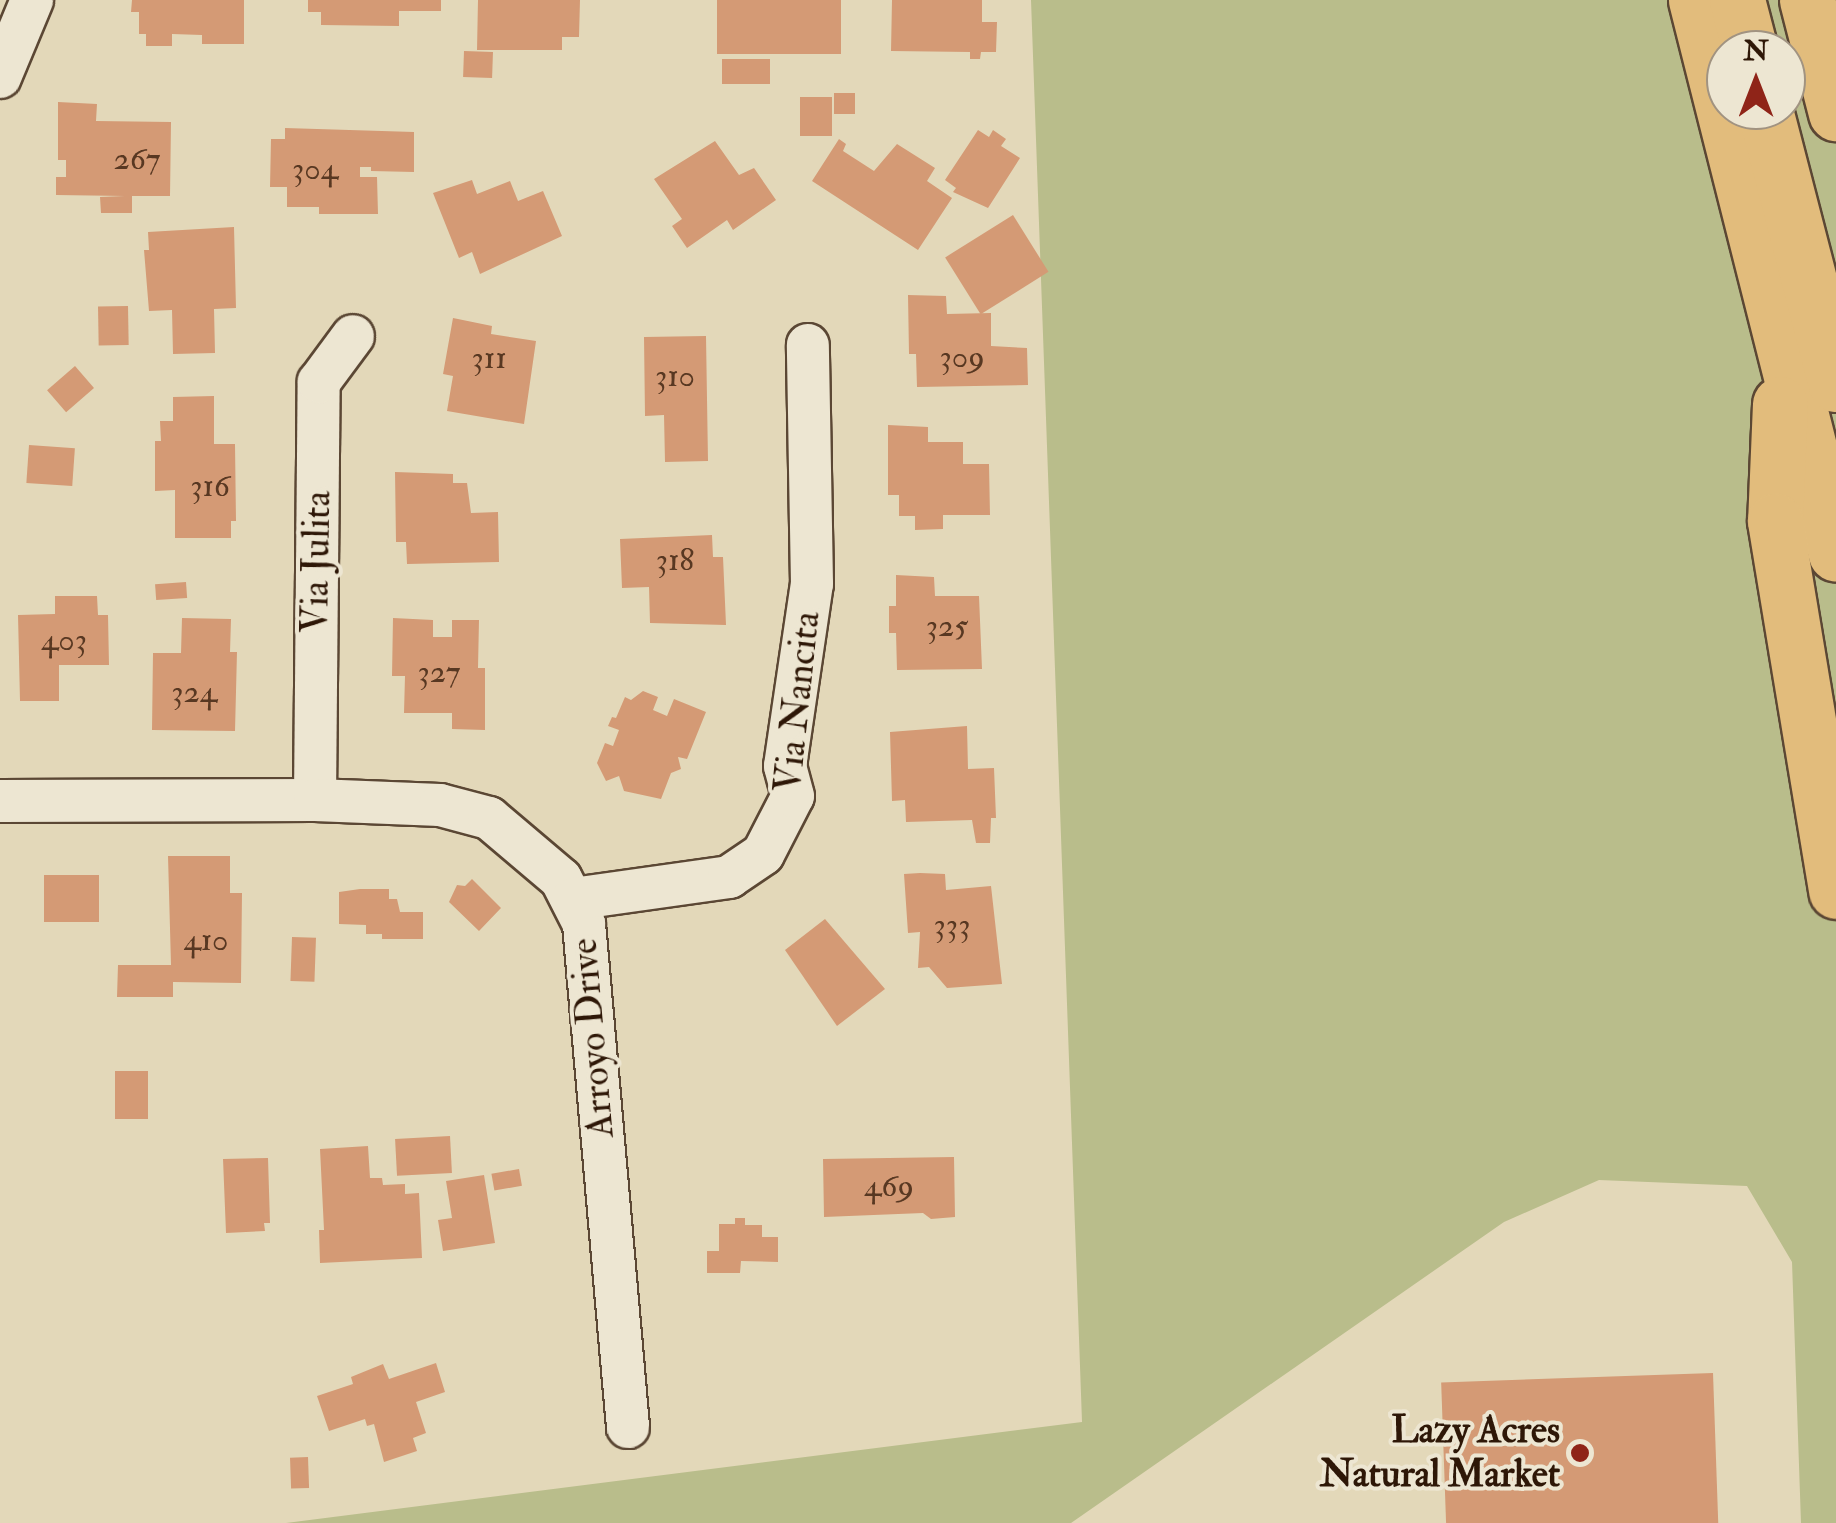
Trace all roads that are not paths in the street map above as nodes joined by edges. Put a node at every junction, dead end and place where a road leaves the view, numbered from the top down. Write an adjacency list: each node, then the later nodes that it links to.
1 (32, 0): 6 (street)
2 (1696, 0): 10 (highway)
3 (1737, 0): 5 (highway)
4 (1808, 0): 7 (highway)
5 (1745, 30)
6 (0, 78)
7 (1836, 114)
8 (1771, 130): 12 (highway)
9 (353, 336): 14 (street, Via Julita)
10 (1782, 341): 13 (highway); 16 (highway)
11 (808, 345): 17 (street, Via Nancita)
12 (1836, 384)
13 (1836, 554)
14 (314, 800): 15 (street, Arroyo Drive); 17 (street, Arroyo Drive)
15 (0, 801)
16 (1836, 891)
17 (573, 899): 18 (street, Arroyo Drive)
18 (628, 1427)

